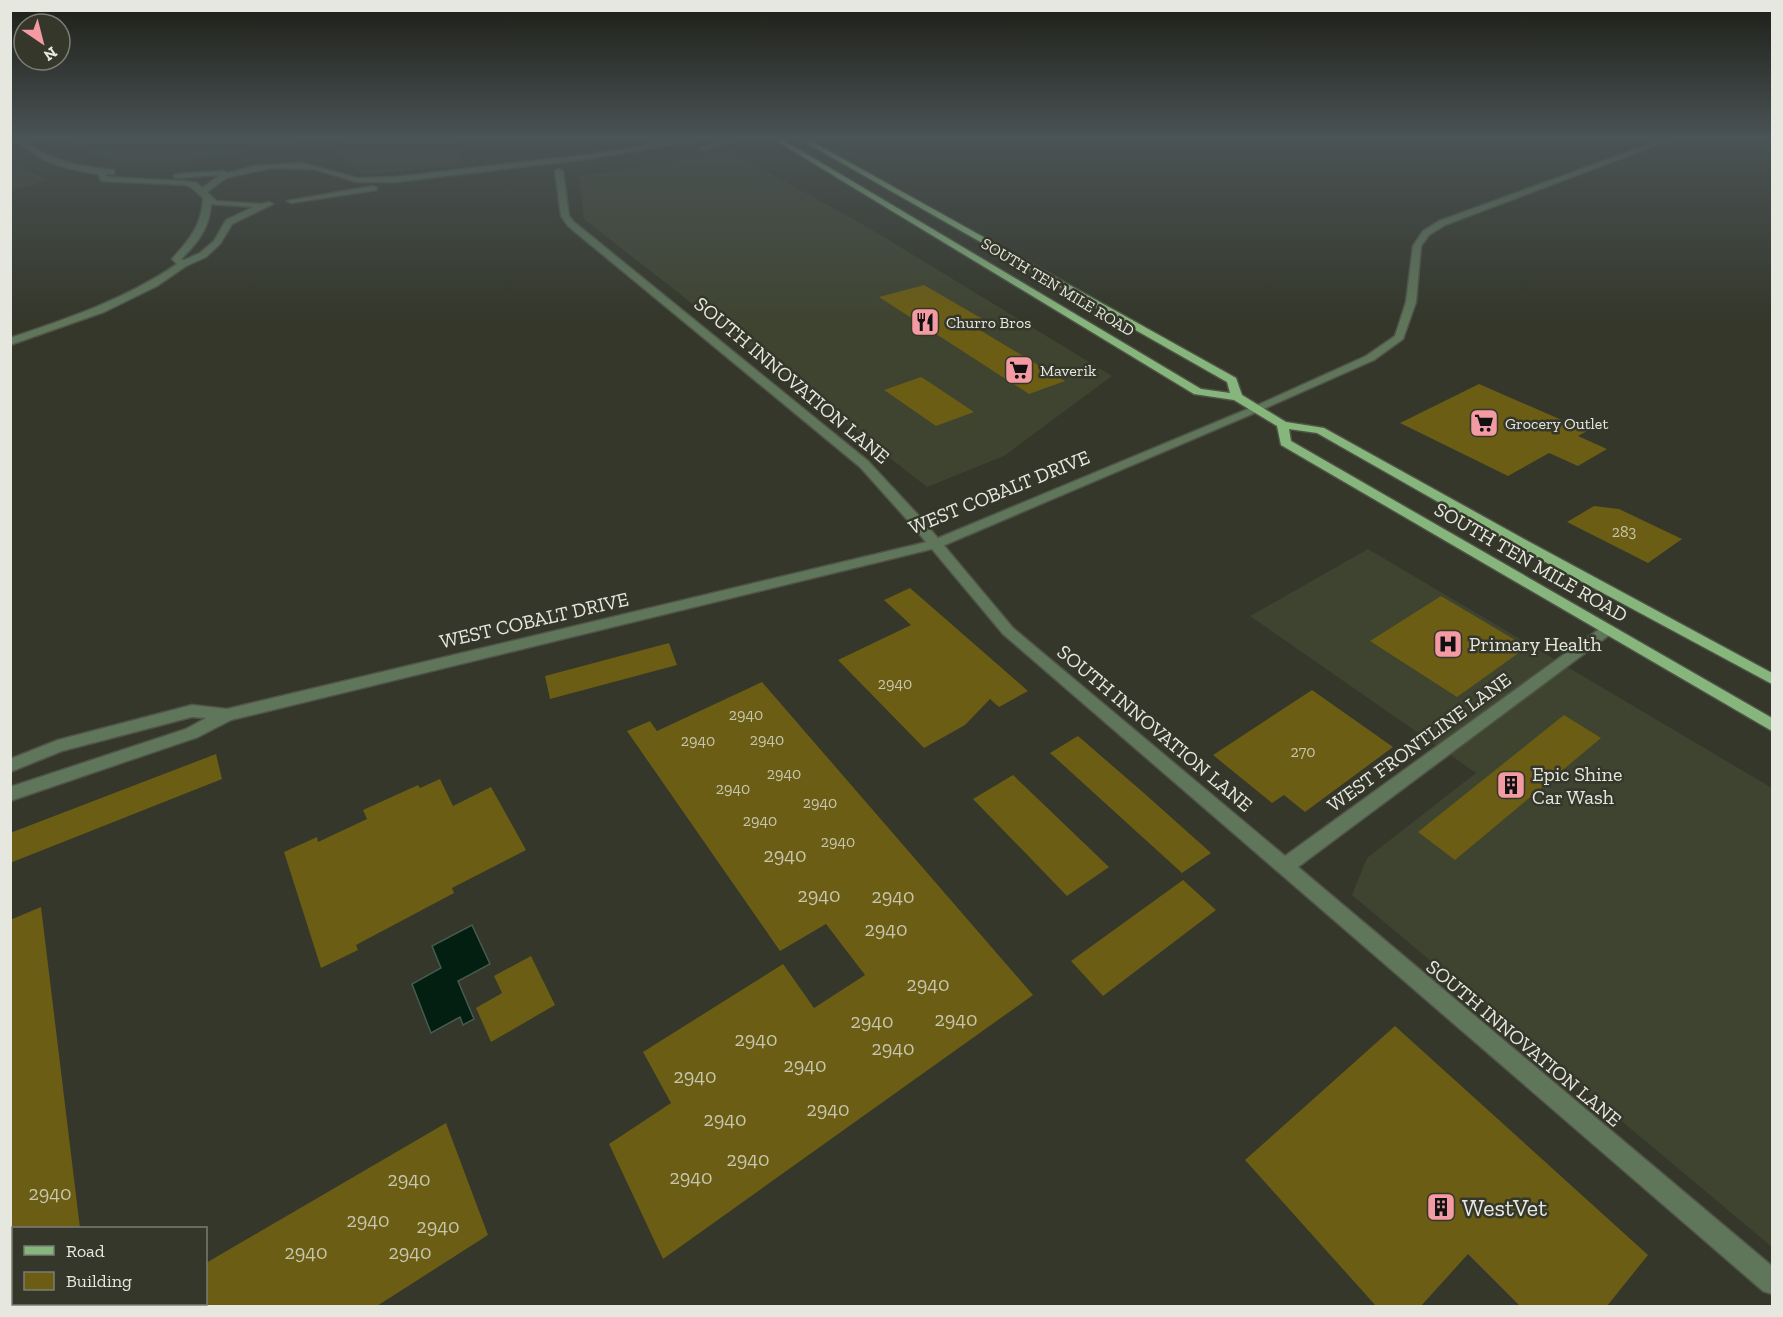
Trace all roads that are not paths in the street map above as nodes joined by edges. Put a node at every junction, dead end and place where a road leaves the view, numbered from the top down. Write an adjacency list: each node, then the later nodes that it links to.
1 (206, 198): 11 (street)
2 (209, 198): 10 (street)
3 (297, 198): 9 (street)
4 (307, 198): 9 (street)
5 (563, 198): 16 (street, SOUTH INNOVATION LANE)
6 (875, 198): 13 (main road, SOUTH TEN MILE ROAD)
7 (909, 198): 13 (main road, SOUTH TEN MILE ROAD)
8 (1508, 198): 14 (street, WEST COBALT DRIVE)
9 (291, 201): 10 (street)
10 (269, 204): 11 (street)
11 (183, 264): 12 (street)
12 (10, 342)
13 (1238, 398): 14 (main road, SOUTH TEN MILE ROAD)
14 (1256, 409): 15 (main road, SOUTH TEN MILE ROAD); 16 (street, WEST COBALT DRIVE)
15 (1283, 425): 17 (main road, SOUTH TEN MILE ROAD); 18 (main road, SOUTH TEN MILE ROAD)
16 (935, 544): 19 (street, WEST COBALT DRIVE); 23 (street, SOUTH INNOVATION LANE)
17 (1607, 630): 20 (main road, SOUTH TEN MILE ROAD); 23 (street, WEST FRONTLINE LANE)
18 (1773, 679)
19 (227, 716): 21 (street, WEST COBALT DRIVE); 22 (street, WEST COBALT DRIVE)
20 (1773, 725)
21 (10, 766)
22 (10, 794)
23 (1285, 866): 24 (street, SOUTH INNOVATION LANE)
24 (1773, 1282)

